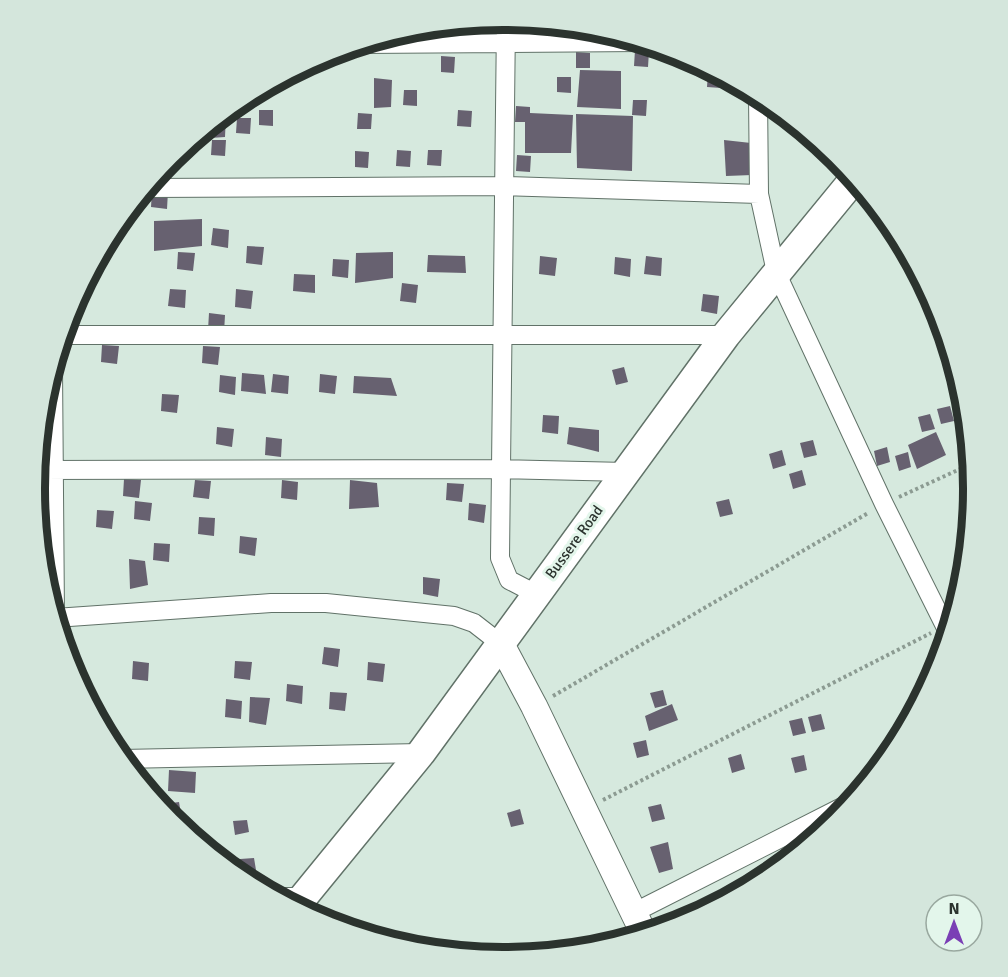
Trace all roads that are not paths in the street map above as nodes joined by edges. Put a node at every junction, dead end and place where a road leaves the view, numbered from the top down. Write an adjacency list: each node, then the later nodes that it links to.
1 (506, 30): 3 (street)
2 (607, 42): 3 (street)
3 (506, 43): 4 (street); 6 (street)
4 (395, 44)
5 (758, 106): 9 (street)
6 (504, 186): 8 (street); 9 (street); 11 (street)
7 (849, 186): 10 (main road, Bussere Road)
8 (157, 188)
9 (759, 194): 10 (street)
10 (776, 272): 13 (main road, Bussere Road); 21 (street)
11 (504, 334): 12 (street); 13 (street); 14 (street)
12 (72, 335)
13 (726, 335): 16 (main road, Bussere Road)
14 (502, 469): 15 (street); 16 (street); 19 (street)
15 (45, 470)
16 (626, 472): 19 (main road, Bussere Road)
17 (45, 476): 18 (street)
18 (51, 561)
19 (536, 594): 22 (main road, Bussere Road)
20 (64, 616): 22 (street)
21 (943, 621)
22 (501, 644): 23 (main road, Bussere Road); 27 (street)
23 (421, 753): 24 (street); 26 (main road, Bussere Road)
24 (134, 759)
25 (821, 820): 27 (street)
26 (295, 897)
27 (638, 923)

